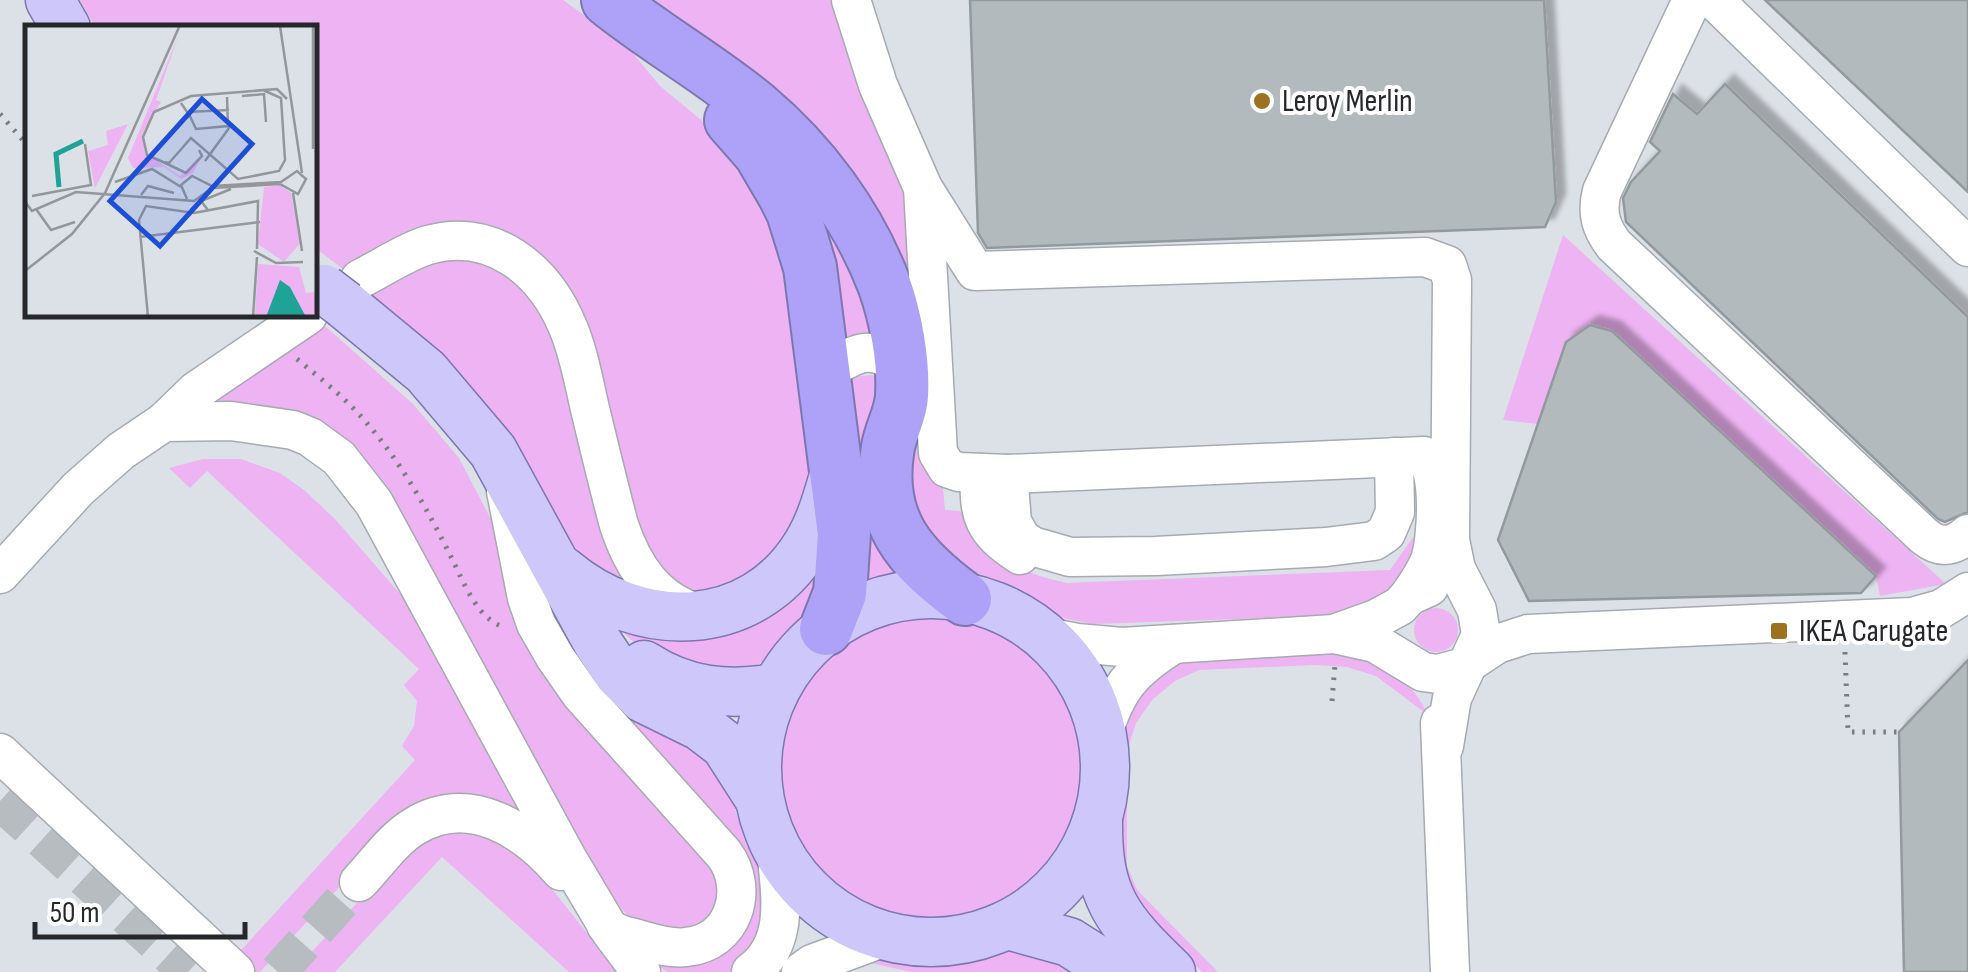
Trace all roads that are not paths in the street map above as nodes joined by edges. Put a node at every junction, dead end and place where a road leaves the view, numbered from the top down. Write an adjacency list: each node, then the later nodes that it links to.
1 (50, 0): 7 (main road)
2 (575, 0): 14 (highway)
3 (608, 0): 13 (highway)
4 (850, 0): 8 (street)
5 (1692, 0): 21 (street)
6 (1714, 0): 9 (street)
7 (64, 25)
8 (923, 188): 19 (street); 20 (street)
9 (1968, 247)
10 (1468, 291): 20 (street)
11 (330, 294): 17 (main road); 31 (street)
12 (298, 318): 15 (street)
13 (902, 366): 14 (street); 28 (highway)
14 (824, 372): 18 (highway)
15 (164, 422): 25 (street); 48 (street)
16 (1394, 457): 19 (street); 22 (street); 30 (street)
17 (501, 464): 26 (main road); 48 (street)
18 (837, 465): 31 (main road); 32 (highway)
19 (994, 473): 22 (street); 24 (street)
20 (1449, 484): 29 (street)
21 (1968, 534)
22 (1212, 552): 23 (street)
23 (1348, 562)
24 (1104, 571)
25 (0, 574)
26 (565, 583): 31 (main road); 39 (main road); 43 (main road)
27 (1968, 592): 33 (street)
28 (965, 598): 32 (main road); 35 (main road)
29 (1470, 600): 30 (street); 33 (street); 38 (street)
30 (1404, 601): 34 (street); 37 (street)
31 (702, 614)
32 (826, 629): 39 (main road)
33 (1562, 631): 38 (street)
34 (1334, 634): 36 (street); 37 (street)
35 (1046, 636): 36 (street); 40 (main road)
36 (1178, 642): 40 (street)
37 (1404, 660): 38 (street); 41 (street)
38 (1468, 662): 41 (street)
39 (776, 688): 43 (main road)
40 (1102, 738): 44 (main road)
41 (1444, 746): 56 (street)
42 (0, 753): 50 (street)
43 (759, 798): 45 (main road)
44 (1098, 819): 47 (main road); 55 (main road)
45 (776, 849): 49 (main road); 52 (street)
46 (359, 882): 48 (street)
47 (1008, 925): 49 (main road); 54 (main road)
48 (611, 932): 51 (street)
49 (885, 936): 53 (street)
50 (226, 964)
51 (641, 972)
52 (751, 972)
53 (801, 972)
54 (1116, 972)
55 (1171, 972)
56 (1450, 972)

